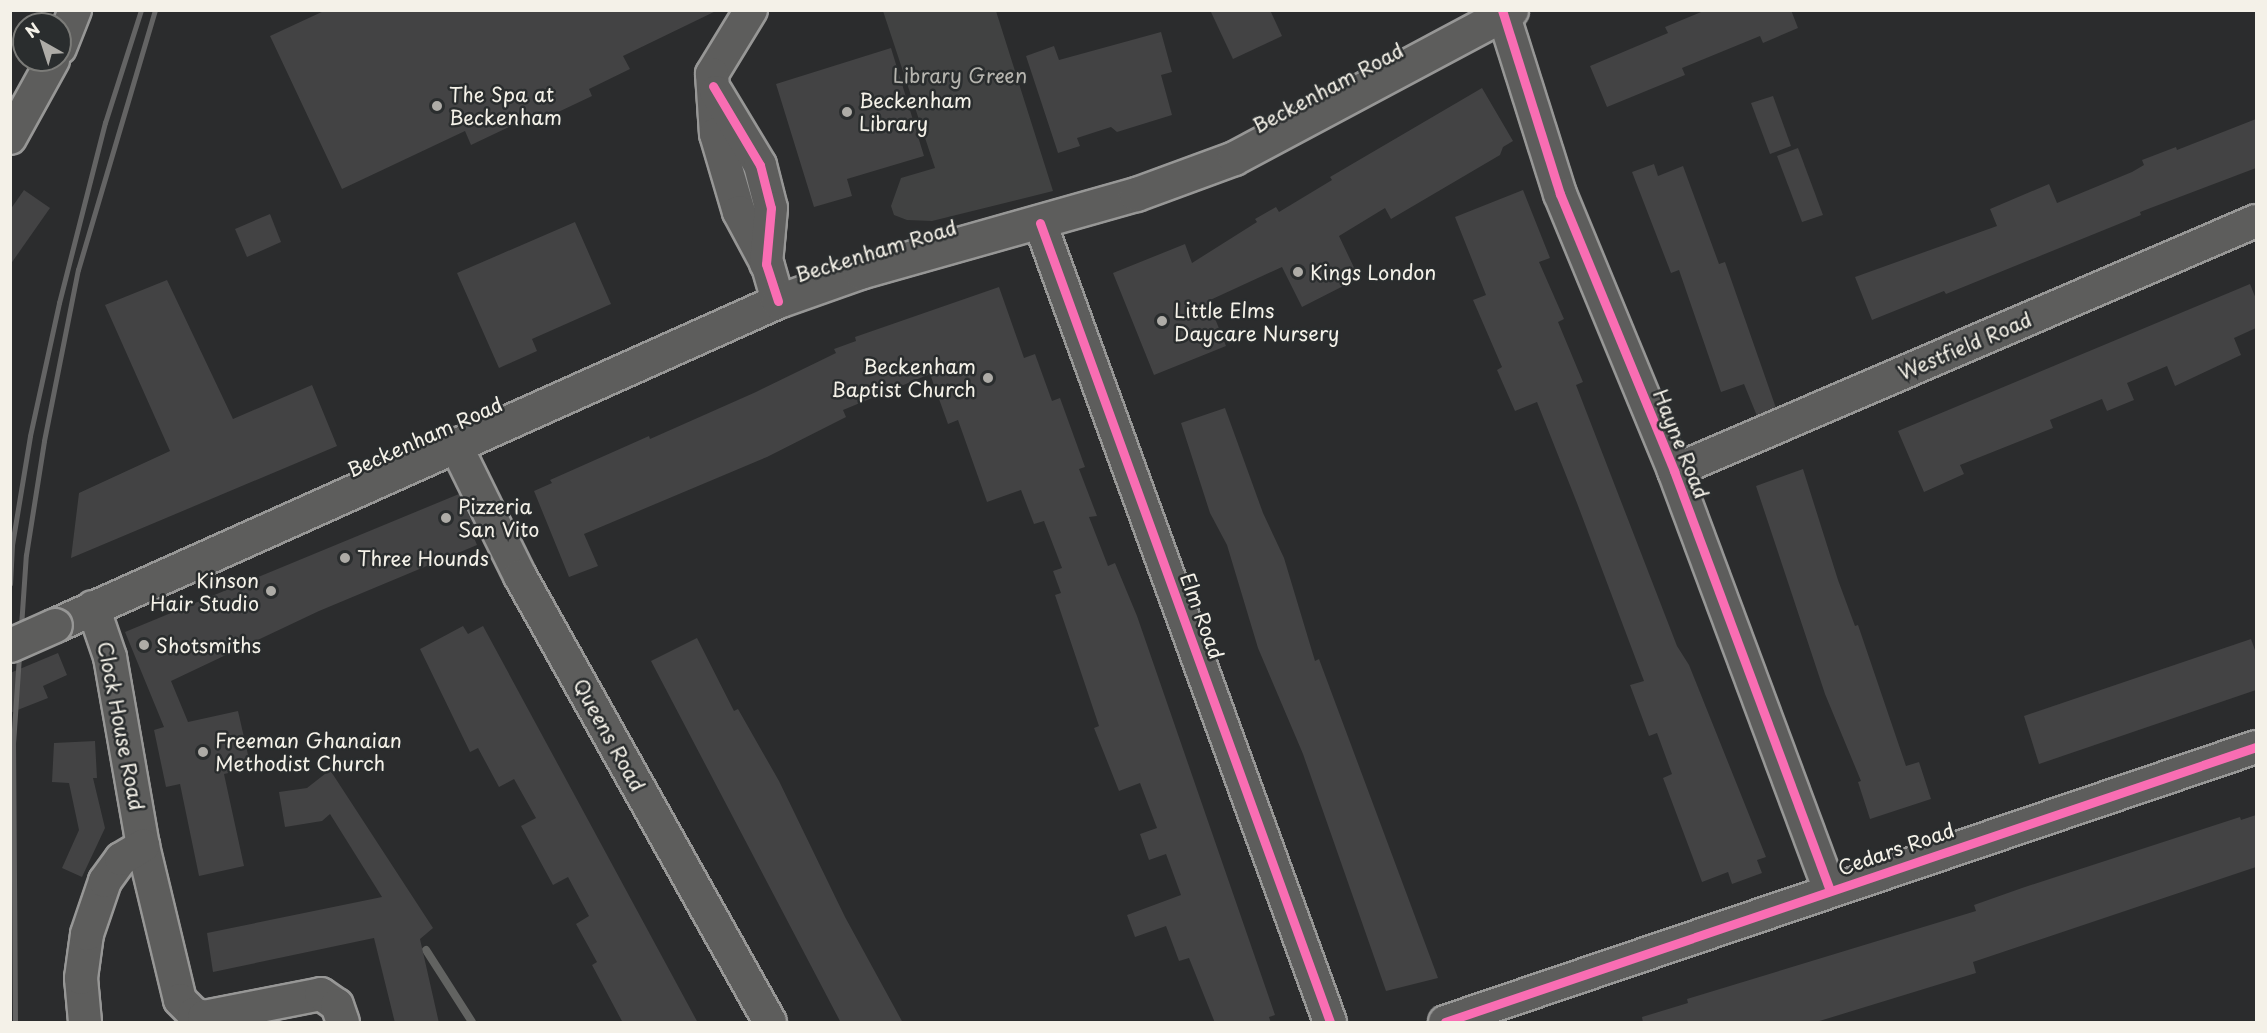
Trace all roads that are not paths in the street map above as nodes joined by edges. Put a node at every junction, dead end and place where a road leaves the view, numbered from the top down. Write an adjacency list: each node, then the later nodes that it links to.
1 (751, 10): 7 (street)
2 (1506, 12): 6 (main road, Beckenham Road); 9 (street, Hayne Road)
3 (46, 72): 4 (street)
4 (10, 138)
5 (2256, 221): 9 (street, Westfield Road)
6 (1040, 223): 7 (main road, Beckenham Road); 19 (street, Elm Road)
7 (778, 301): 8 (main road, Beckenham Road)
8 (455, 444): 10 (main road, Beckenham Road); 18 (street, Queens Road)
9 (1674, 471): 14 (street, Hayne Road)
10 (93, 607): 11 (main road, Beckenham Road, bridge); 13 (street, Clock House Road)
11 (10, 645)
12 (2256, 747): 14 (street, Cedars Road)
13 (143, 846): 15 (street, Clock House Road); 16 (street)
14 (1830, 890): 20 (street, Cedars Road)
15 (179, 1016): 17 (street, Clock House Road)
16 (86, 1023)
17 (343, 1023)
18 (770, 1023)
19 (1330, 1023)
20 (1445, 1023)

